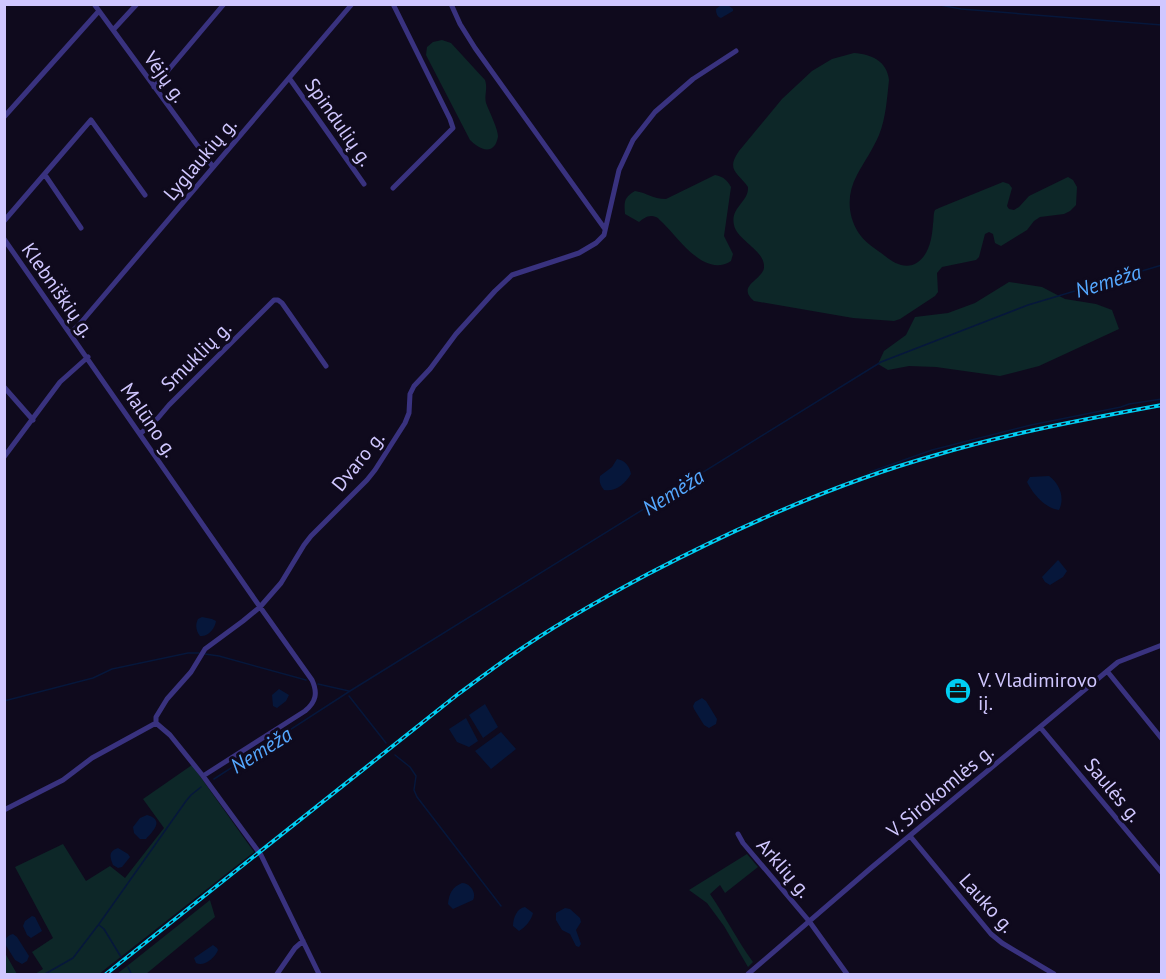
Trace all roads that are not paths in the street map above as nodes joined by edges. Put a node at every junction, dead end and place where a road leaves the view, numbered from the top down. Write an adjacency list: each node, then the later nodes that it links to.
1 (94, 4): 7 (street, Vėjų g.)
2 (137, 4): 8 (street)
3 (225, 4): 11 (street)
4 (352, 4): 10 (street, Lyglaukių g.)
5 (393, 4): 16 (street)
6 (451, 4): 20 (street)
7 (98, 12): 8 (street, Vėjų g.); 12 (street)
8 (113, 30): 11 (street, Vėjų g.)
9 (736, 51): 20 (street)
10 (288, 78): 13 (street, Lyglaukių g.); 15 (street, Spindulių g.)
11 (154, 87): 13 (street, Vėjų g.)
12 (4, 117)
13 (213, 167): 22 (street, Lyglaukių g.)
14 (45, 175): 17 (street); 18 (street); 19 (street)
15 (363, 184)
16 (393, 188)
17 (145, 195)
18 (4, 221)
19 (81, 228)
20 (605, 230): 29 (street, Dvaro g.)
21 (4, 239): 22 (street, Klebniškių g.)
22 (70, 333): 23 (street, Klebniškių g.)
23 (88, 357): 26 (street); 27 (street, Malūno g.)
24 (326, 366): 27 (street, Smuklių g.)
25 (4, 387): 26 (street)
26 (33, 420): 28 (street)
27 (140, 434): 29 (street, Malūno g.)
28 (4, 457)
29 (260, 607): 32 (street, Dvaro g.); 35 (street, Malūno g.)
30 (1161, 645): 31 (street, V. Sirokomlės g.)
31 (1107, 671): 33 (street, V. Sirokomlės g.); 34 (street)
32 (156, 723): 35 (street); 36 (street)
33 (1040, 726): 38 (street, V. Sirokomlės g.); 39 (street, Saulės g.)
34 (1161, 739)
35 (203, 776): 41 (street)
36 (4, 810)
37 (738, 834): 40 (street, Arklių g.)
38 (910, 836): 40 (street, V. Sirokomlės g.); 46 (street, Lauko g.)
39 (1161, 873)
40 (809, 921): 42 (street, Arklių g.); 45 (street, V. Sirokomlės g.)
41 (303, 941): 43 (street); 44 (street)
42 (844, 973)
43 (277, 975)
44 (319, 975)
45 (748, 975)
46 (1054, 975)

